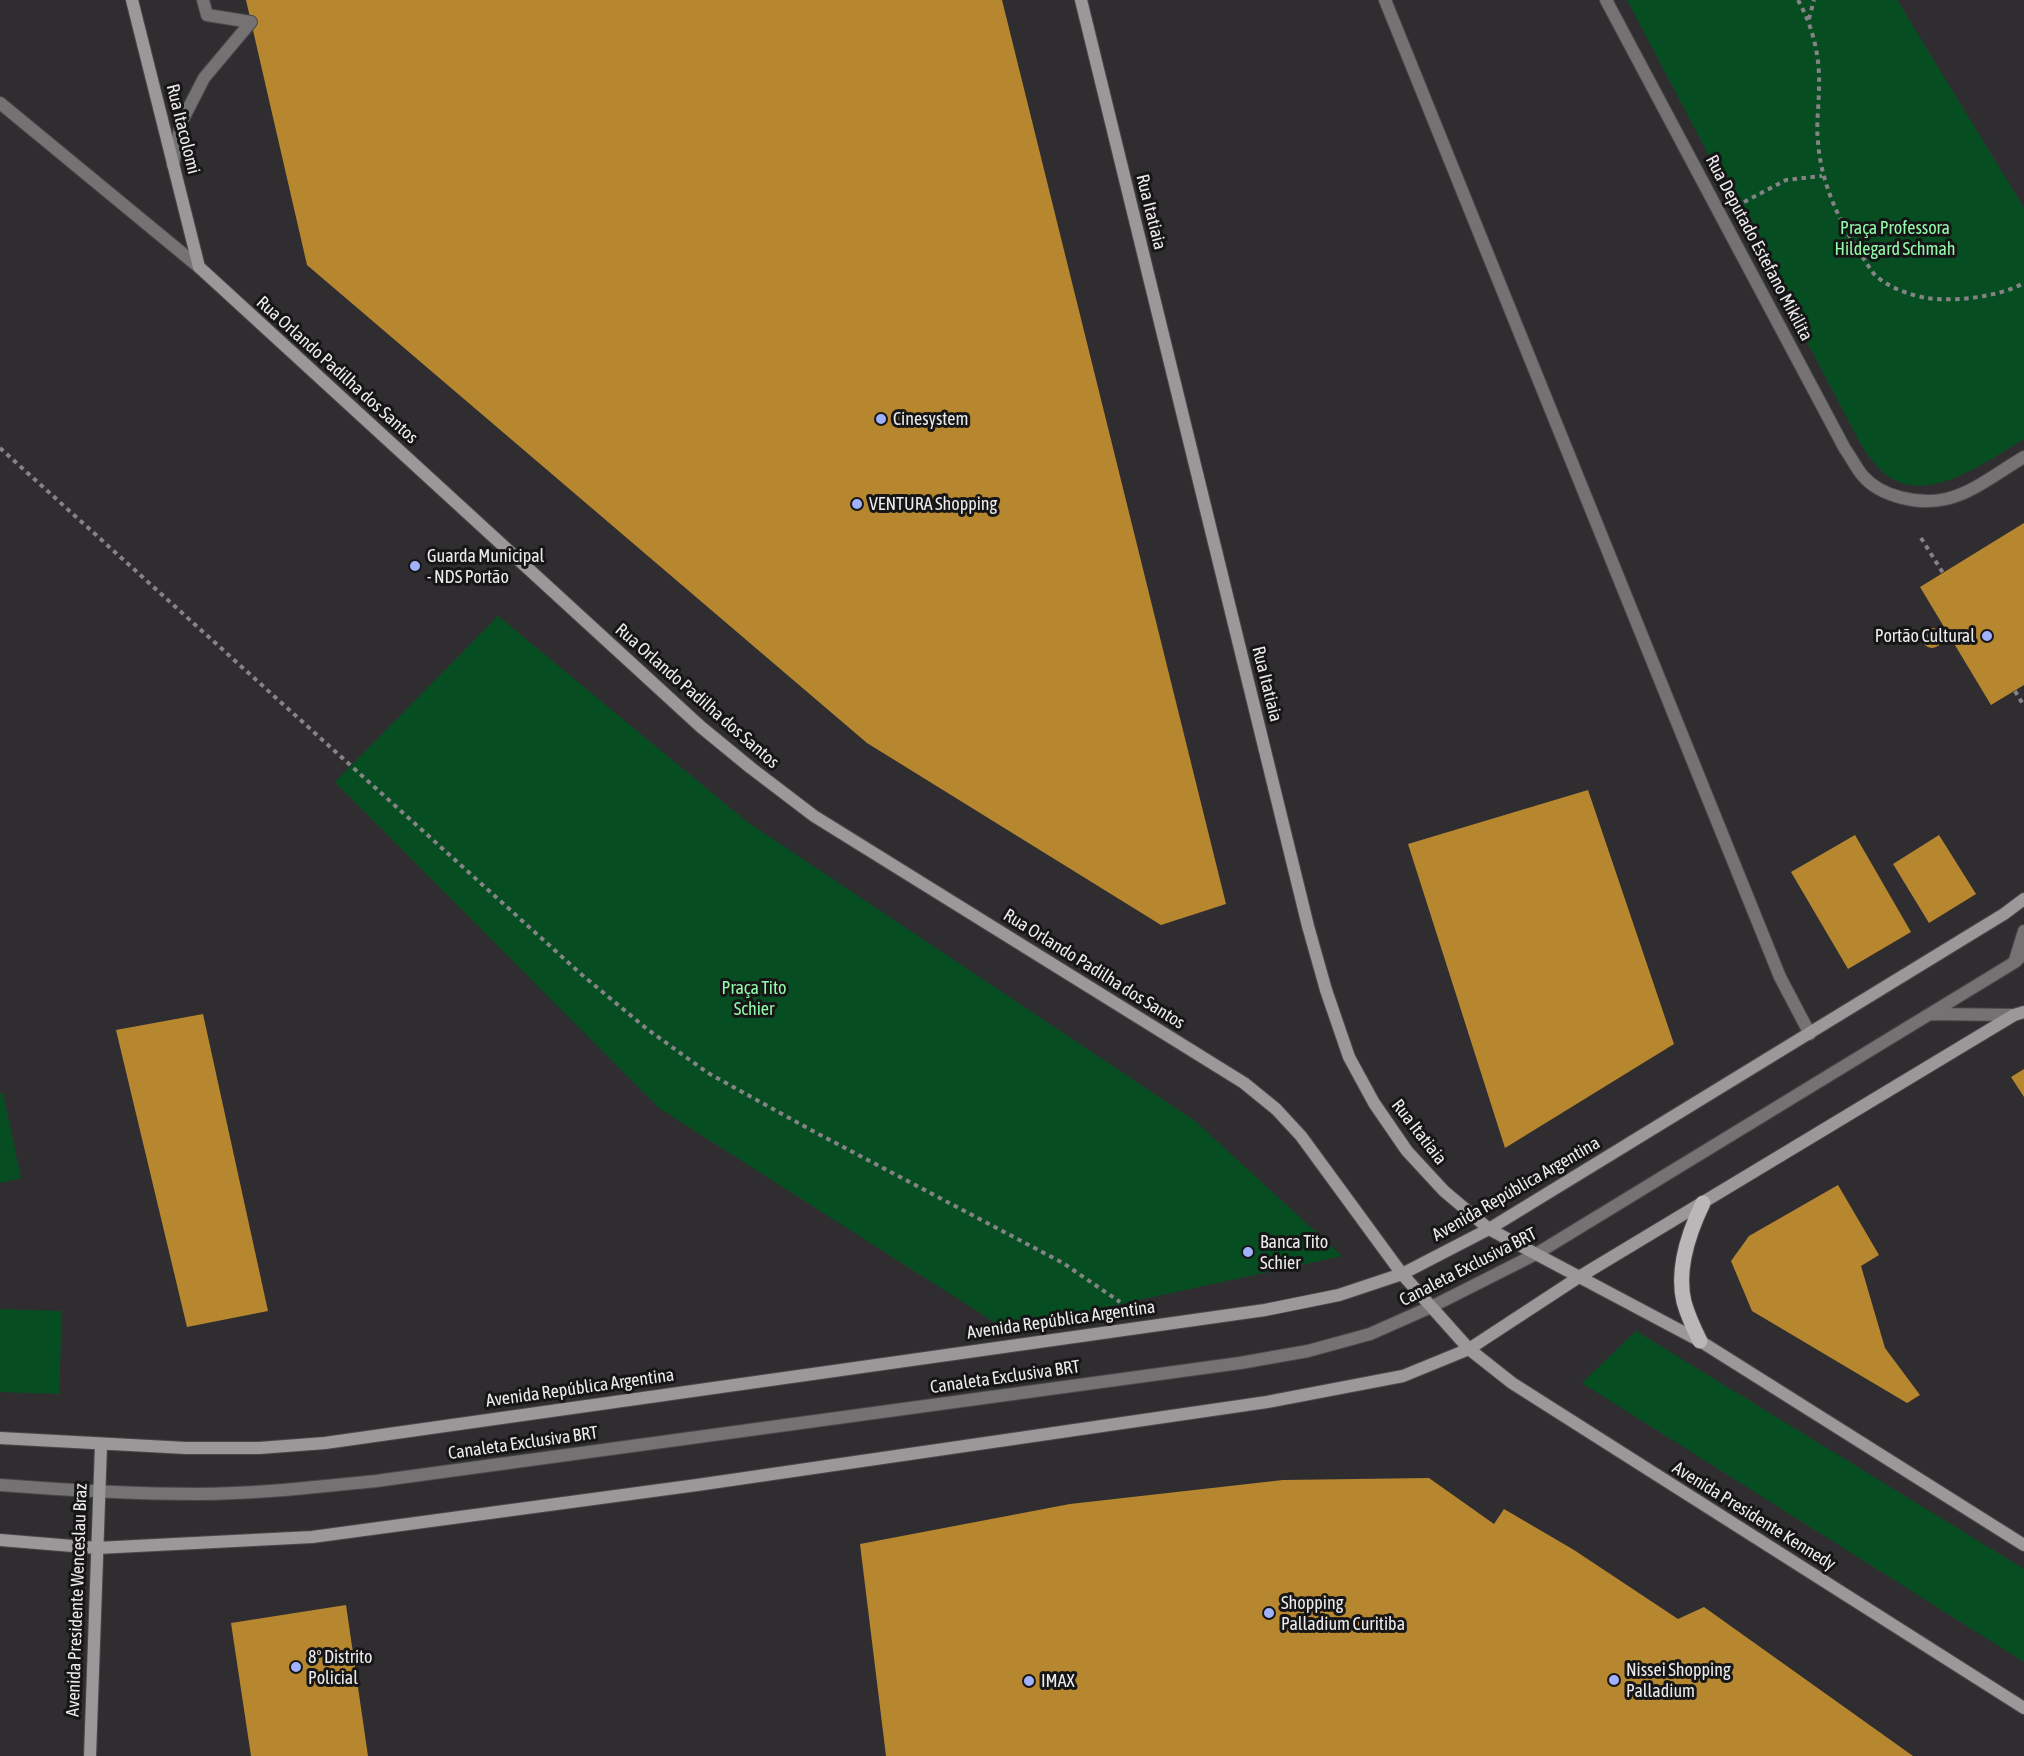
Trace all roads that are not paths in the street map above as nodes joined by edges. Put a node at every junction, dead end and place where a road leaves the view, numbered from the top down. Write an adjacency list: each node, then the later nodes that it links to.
1 (132, 0): 7 (street, Rua Itacolomi)
2 (203, 0): 7 (street)
3 (1081, 0): 17 (street, Rua Itatiaia)
4 (1385, 0): 15 (street)
5 (1606, 0): 9 (street, Rua Deputado Estefano Mikilita)
6 (0, 103): 8 (street, Rua Orlando Padilha dos Santos)
7 (173, 166): 8 (street, Rua Itacolomi)
8 (199, 267): 19 (street, Rua Orlando Padilha dos Santos)
9 (2024, 457)
10 (2024, 899): 15 (street, Avenida República Argentina)
11 (2024, 931): 12 (street, Canaleta Exclusiva BRT)
12 (2021, 958): 13 (street, Canaleta Exclusiva BRT)
13 (1929, 1014): 14 (street); 18 (street, Canaleta Exclusiva BRT)
14 (2019, 1014): 16 (street)
15 (1810, 1034): 17 (street, Avenida República Argentina)
16 (1703, 1203): 20 (street); 22 (main road)
17 (1489, 1229): 18 (street, Rua Itatiaia); 19 (street, Avenida República Argentina)
18 (1536, 1254): 20 (street, Rua Itatiaia); 21 (street, Canaleta Exclusiva BRT)
19 (1402, 1274): 21 (street, Rua Orlando Padilha dos Santos); 25 (street, Avenida República Argentina)
20 (1579, 1277): 22 (street); 23 (street)
21 (1431, 1307): 23 (street, Rua Orlando Padilha dos Santos); 27 (street, Canaleta Exclusiva BRT)
22 (1700, 1341): 29 (street)
23 (1469, 1349): 30 (street); 31 (street, Avenida Presidente Kennedy)
24 (0, 1438): 25 (street, Avenida República Argentina)
25 (101, 1445): 27 (street, Avenida Presidente Wenceslau Braz)
26 (0, 1485): 27 (street, Canaleta Exclusiva BRT)
27 (99, 1492): 30 (street, Avenida Presidente Wenceslau Braz)
28 (0, 1540): 30 (street)
29 (2024, 1545)
30 (97, 1548): 32 (street, Avenida Presidente Wenceslau Braz)
31 (2024, 1708)
32 (90, 1756)

